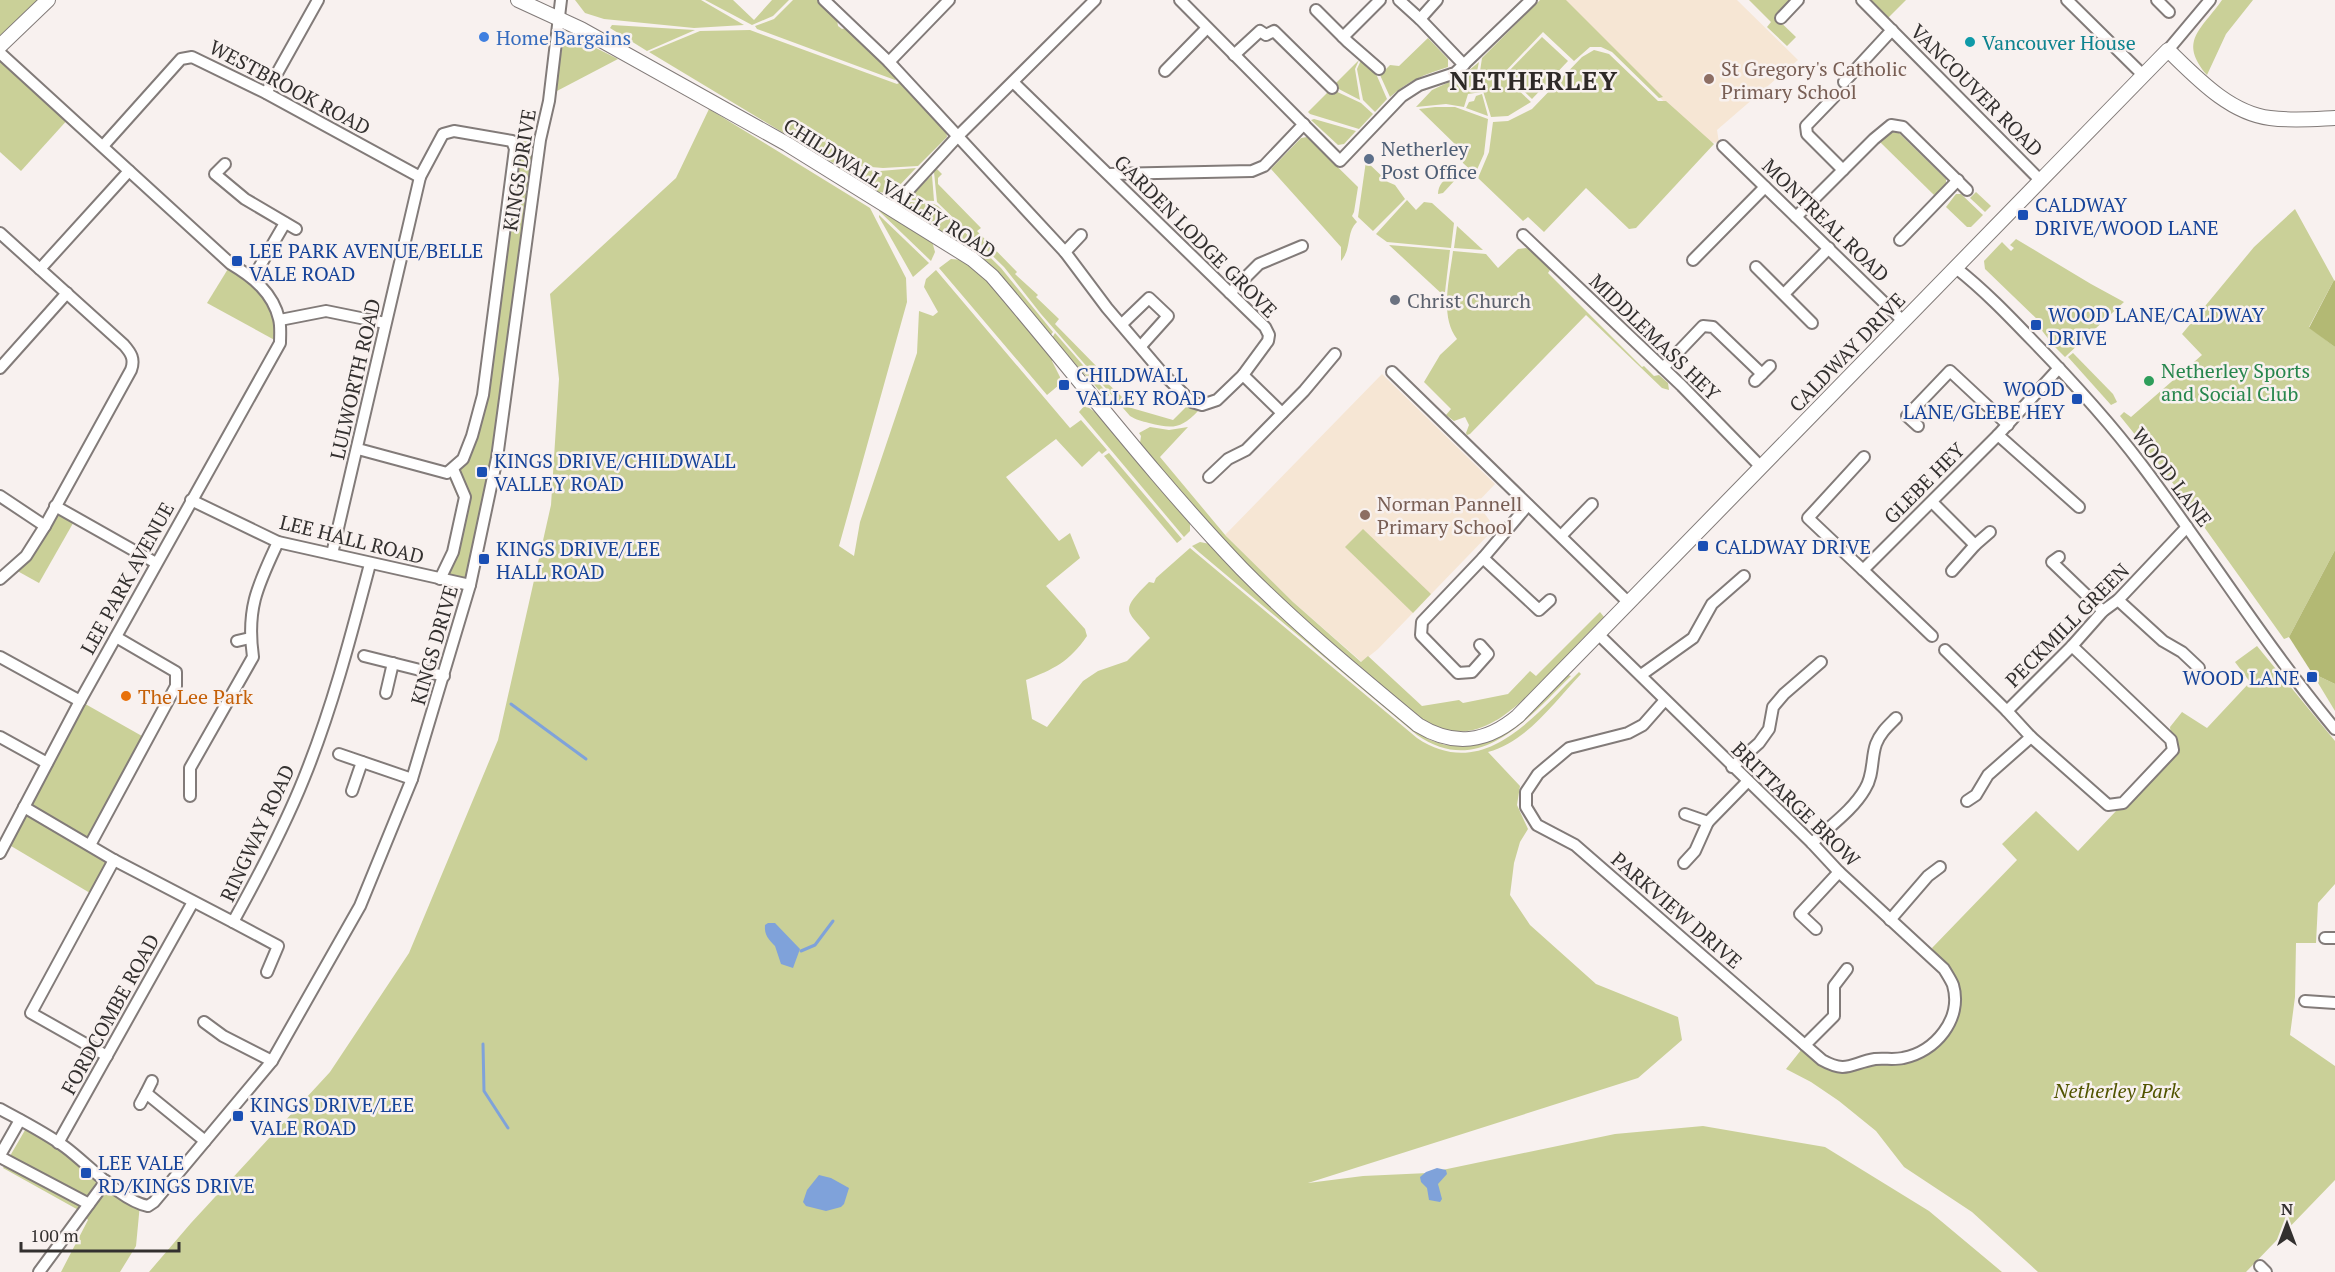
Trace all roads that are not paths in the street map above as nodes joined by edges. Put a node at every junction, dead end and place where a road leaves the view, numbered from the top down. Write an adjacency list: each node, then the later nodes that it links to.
1 (48, 0): 26 (main road)
2 (318, 0): 38 (street)
3 (524, 0): 20 (main road, CHILDWALL VALLEY ROAD)
4 (561, 0): 20 (street, KINGS DRIVE)
5 (824, 0): 30 (street, GARDEN LODGE GROVE)
6 (950, 0): 30 (street)
7 (1095, 0): 36 (street)
8 (1180, 0): 23 (street)
9 (1380, 0): 25 (street)
10 (1399, 0): 21 (street)
11 (1437, 0): 21 (street)
12 (1531, 0): 31 (street)
13 (1798, 0): 22 (street)
14 (1862, 0): 24 (street, VANCOUVER ROAD)
15 (2067, 0): 34 (street)
16 (2157, 0): 19 (street)
17 (2210, 0): 27 (street, CALDWAY DRIVE)
18 (1316, 10): 25 (street)
19 (2169, 12)
20 (558, 18): 54 (main road, CHILDWALL VALLEY ROAD); 118 (street, KINGS DRIVE)
21 (1420, 18): 31 (street)
22 (1781, 18)
23 (1207, 28): 29 (street); 33 (street)
24 (1892, 30): 35 (street); 51 (street, VANCOUVER ROAD)
25 (1343, 37): 32 (street)
26 (0, 46)
27 (2168, 50): 34 (main road, CALDWAY DRIVE); 40 (main road)
28 (0, 54): 44 (street)
29 (1234, 55): 37 (street); 41 (street)
30 (889, 62): 42 (street, GARDEN LODGE GROVE)
31 (1464, 65): 41 (street)
32 (1379, 69)
33 (1166, 71)
34 (2143, 75): 51 (main road, CALDWAY DRIVE)
35 (1844, 82)
36 (1014, 83): 42 (street); 48 (street, GARDEN LODGE GROVE)
37 (1332, 88)
38 (266, 93): 44 (street, WESTBROOK ROAD); 49 (street, WESTBROOK ROAD)
39 (1834, 97): 46 (street)
40 (2335, 118)
41 (1305, 124): 48 (street)
42 (957, 137): 54 (street); 64 (street, GARDEN LODGE GROVE)
43 (1723, 146): 52 (street, MONTREAL ROAD)
44 (103, 147): 47 (street)
45 (225, 164): 56 (street)
46 (1843, 170): 50 (street); 55 (street)
47 (129, 171): 68 (street); 69 (street)
48 (1110, 174): 71 (street, GARDEN LODGE GROVE)
49 (420, 177): 75 (street, LULWORTH ROAD); 93 (street, LULWORTH ROAD)
50 (1958, 180): 53 (street); 61 (street)
51 (2040, 180): 67 (main road, CALDWAY DRIVE)
52 (1765, 186): 55 (street, MONTREAL ROAD); 65 (street)
53 (1967, 190)
54 (892, 208): 143 (main road, CHILDWALL VALLEY ROAD)
55 (1796, 217): 63 (street, MONTREAL ROAD)
56 (285, 223): 57 (street); 69 (street)
57 (296, 229)
58 (0, 232): 68 (street)
59 (1081, 235): 64 (street)
60 (1523, 235): 81 (street, MIDDLEMASS HEY)
61 (1900, 240)
62 (1302, 246): 71 (street)
63 (1829, 248): 72 (street); 74 (street, MONTREAL ROAD)
64 (1065, 252): 77 (street, GARDEN LODGE GROVE)
65 (1693, 260)
66 (1756, 267): 72 (street)
67 (1956, 268): 74 (main road, CALDWAY DRIVE); 82 (street, WOOD LANE)
68 (40, 269): 70 (street)
69 (253, 278): 73 (street)
70 (67, 293): 80 (street); 100 (street)
71 (1230, 293): 85 (street, GARDEN LODGE GROVE)
72 (1784, 294): 76 (street)
73 (280, 320): 75 (street); 96 (street, LEE PARK AVENUE)
74 (1903, 321): 92 (main road, CALDWAY DRIVE)
75 (385, 323): 90 (street, LULWORTH ROAD)
76 (1812, 323)
77 (1122, 324): 78 (street, GARDEN LODGE GROVE); 78 (street)
78 (1141, 346): 85 (street, GARDEN LODGE GROVE)
79 (1335, 354): 86 (street)
80 (0, 368)
81 (1663, 368): 84 (street); 92 (street, MIDDLEMASS HEY)
82 (2059, 368): 87 (street, GLEBE HEY); 103 (street, WOOD LANE)
83 (1392, 372): 99 (street)
84 (1762, 374)
85 (1242, 375): 86 (street)
86 (1282, 412): 94 (street)
87 (2008, 425): 88 (street); 89 (street, GLEBE HEY)
88 (1918, 426)
89 (1998, 435): 97 (street, GLEBE HEY); 101 (street)
90 (358, 448): 93 (street); 108 (street, LULWORTH ROAD)
91 (1864, 457): 113 (street)
92 (1761, 467): 121 (main road, CALDWAY DRIVE)
93 (453, 469): 117 (street, LEE HALL ROAD)
94 (1209, 477)
95 (0, 496): 102 (street)
96 (190, 500): 106 (street, LEE HALL ROAD); 111 (street, LEE PARK AVENUE)
97 (1932, 501): 107 (street); 113 (street, GLEBE HEY)
98 (1592, 504): 105 (street)
99 (1528, 505): 105 (street); 110 (street)
100 (55, 506): 102 (street); 111 (street)
101 (2079, 507)
102 (45, 526): 116 (street)
103 (2187, 527): 120 (street, PECKMILL GREEN); 144 (street, WOOD LANE)
104 (1990, 532): 107 (street)
105 (1561, 536): 121 (street)
106 (278, 542): 108 (street, LEE HALL ROAD); 126 (street)
107 (1975, 545): 114 (street)
108 (332, 554): 112 (street, LEE HALL ROAD)
109 (2059, 556): 122 (street)
110 (1483, 558): 119 (street); 128 (street)
111 (156, 563): 125 (street, LEE PARK AVENUE)
112 (370, 564): 117 (street, LEE HALL ROAD); 168 (street, RINGWAY ROAD)
113 (1863, 570): 124 (street)
114 (1952, 572)
115 (1744, 576): 136 (street)
116 (0, 579)
117 (440, 579): 118 (street, LEE HALL ROAD)
118 (470, 585): 137 (street, KINGS DRIVE)
119 (1550, 600)
120 (2118, 600): 122 (street, PECKMILL GREEN); 135 (street)
121 (1629, 603): 123 (main road, CALDWAY DRIVE)
122 (2103, 611): 129 (street, PECKMILL GREEN)
123 (1598, 634): 136 (street, BRITTARGE BROW); 143 (main road, CALDWAY DRIVE)
124 (1932, 636)
125 (116, 637): 140 (street, LEE PARK AVENUE); 160 (street)
126 (250, 638): 127 (street); 154 (street)
127 (237, 641)
128 (1480, 645)
129 (2072, 646): 141 (street, PECKMILL GREEN); 146 (street)
130 (1945, 650): 141 (street, PECKMILL GREEN)
131 (364, 656): 134 (street)
132 (0, 657): 140 (street)
133 (1821, 662): 150 (street)
134 (393, 663): 137 (street); 138 (street)
135 (2199, 668)
136 (1641, 675): 139 (street, BRITTARGE BROW)
137 (444, 676): 151 (street, KINGS DRIVE)
138 (386, 693)
139 (1665, 700): 150 (street, BRITTARGE BROW); 176 (street, PARKVIEW DRIVE)
140 (80, 701): 149 (street, LEE PARK AVENUE)
141 (2007, 711): 146 (street)
142 (1896, 718): 159 (street)
143 (1506, 726)
144 (2335, 729)
145 (0, 737): 149 (street)
146 (2031, 737): 155 (street)
147 (339, 754): 148 (street)
148 (362, 762): 151 (street); 153 (street)
149 (47, 763): 156 (street, LEE PARK AVENUE)
150 (1732, 767): 152 (street, BRITTARGE BROW)
151 (412, 779): 178 (street, KINGS DRIVE)
152 (1748, 781): 158 (street); 159 (street, BRITTARGE BROW)
153 (352, 791)
154 (190, 796)
155 (1967, 801)
156 (24, 807): 160 (street, RINGWAY ROAD); 161 (street, LEE PARK AVENUE)
157 (1685, 814): 158 (street)
158 (1708, 822): 163 (street)
159 (1812, 843): 165 (street, BRITTARGE BROW)
160 (90, 845): 162 (street, RINGWAY ROAD)
161 (0, 853)
162 (114, 860): 166 (street, RINGWAY ROAD); 177 (street)
163 (1684, 863)
164 (1940, 867): 167 (street)
165 (1839, 872): 167 (street, BRITTARGE BROW); 169 (street)
166 (193, 902): 168 (street, RINGWAY ROAD); 177 (street, FORDCOMBE ROAD)
167 (1890, 920): 174 (street, BRITTARGE BROW)
168 (233, 922): 171 (street)
169 (1816, 929)
170 (1847, 969): 176 (street)
171 (267, 972)
172 (2305, 1001): 173 (street)
173 (2335, 1002)
174 (1955, 1005): 176 (street, PARKVIEW DRIVE)
175 (204, 1022): 178 (street)
176 (1805, 1045)
177 (107, 1056): 185 (street, FORDCOMBE ROAD)
178 (272, 1061): 184 (street, KINGS DRIVE)
179 (152, 1081): 180 (street)
180 (146, 1093): 181 (street); 184 (street)
181 (140, 1104)
182 (0, 1109): 183 (street)
183 (20, 1120): 185 (street); 186 (street)
184 (205, 1141): 187 (street, KINGS DRIVE)
185 (58, 1143): 187 (street)
186 (0, 1156): 188 (street)
187 (106, 1181): 188 (street)
188 (89, 1204): 189 (street)
189 (39, 1272)

